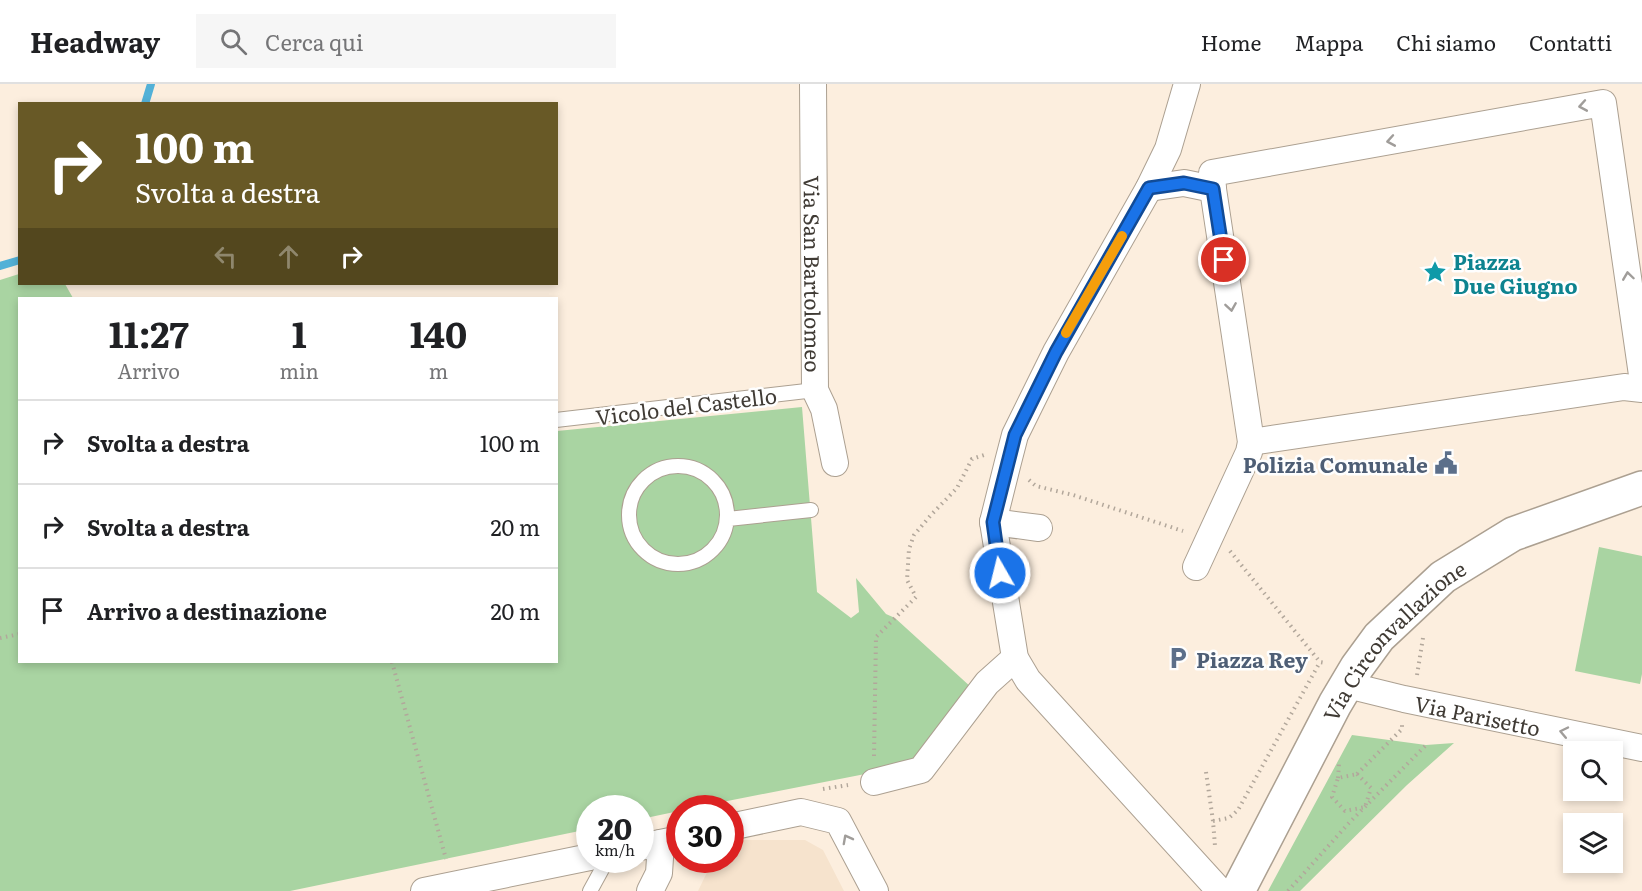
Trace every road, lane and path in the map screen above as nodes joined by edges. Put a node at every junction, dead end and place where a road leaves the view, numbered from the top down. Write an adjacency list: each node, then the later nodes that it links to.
1 (813, 84): 8 (street, Via San Bartolomeo)
2 (1187, 84): 3 (street)
3 (1168, 149): 4 (street); 5 (street)
4 (1213, 181): 5 (street); 6 (street, one-way to 4); 10 (street, one-way to 10)
5 (1149, 188): 11 (street)
6 (1642, 375)
7 (1642, 389): 10 (street)
8 (815, 390): 9 (lane, Vicolo del Castello); 12 (street, Via San Bartolomeo)
9 (558, 420)
10 (1251, 442): 18 (street)
11 (1008, 462): 16 (street); 18 (path); 33 (path)
12 (835, 463)
13 (1642, 488): 26 (street, Via Circonvallazione)
14 (811, 510): 15 (lane)
15 (728, 519): 15 (lane)
16 (988, 520): 17 (street); 23 (street)
17 (1040, 528)
18 (1208, 539): 19 (street); 24 (path)
19 (1196, 567)
20 (1425, 629): 27 (path)
21 (18, 634): 22 (path)
22 (0, 638)
23 (1015, 658): 33 (street); 47 (street)
24 (1320, 662): 26 (path); 36 (path)
25 (392, 663): 39 (path)
26 (1352, 676): 27 (street, Via Parisetto); 48 (street, Via Circonvallazione)
27 (1404, 699): 29 (street, Via Parisetto, one-way to 27); 31 (path)
28 (1426, 745): 35 (path)
29 (1642, 748)
30 (1339, 759): 32 (path)
31 (1357, 774): 32 (path); 35 (path)
32 (1338, 778): 35 (path)
33 (874, 782): 34 (path)
34 (818, 789)
35 (1365, 807): 49 (path)
36 (1213, 821)
37 (744, 824): 46 (street, one-way to 37)
38 (660, 843): 45 (street)
39 (446, 859)
40 (576, 860): 42 (street)
41 (600, 873): 44 (lane)
42 (471, 886): 43 (street)
43 (424, 891)
44 (590, 891)
45 (650, 891)
46 (875, 891)
47 (1220, 891)
48 (1238, 891)
49 (1288, 891)

